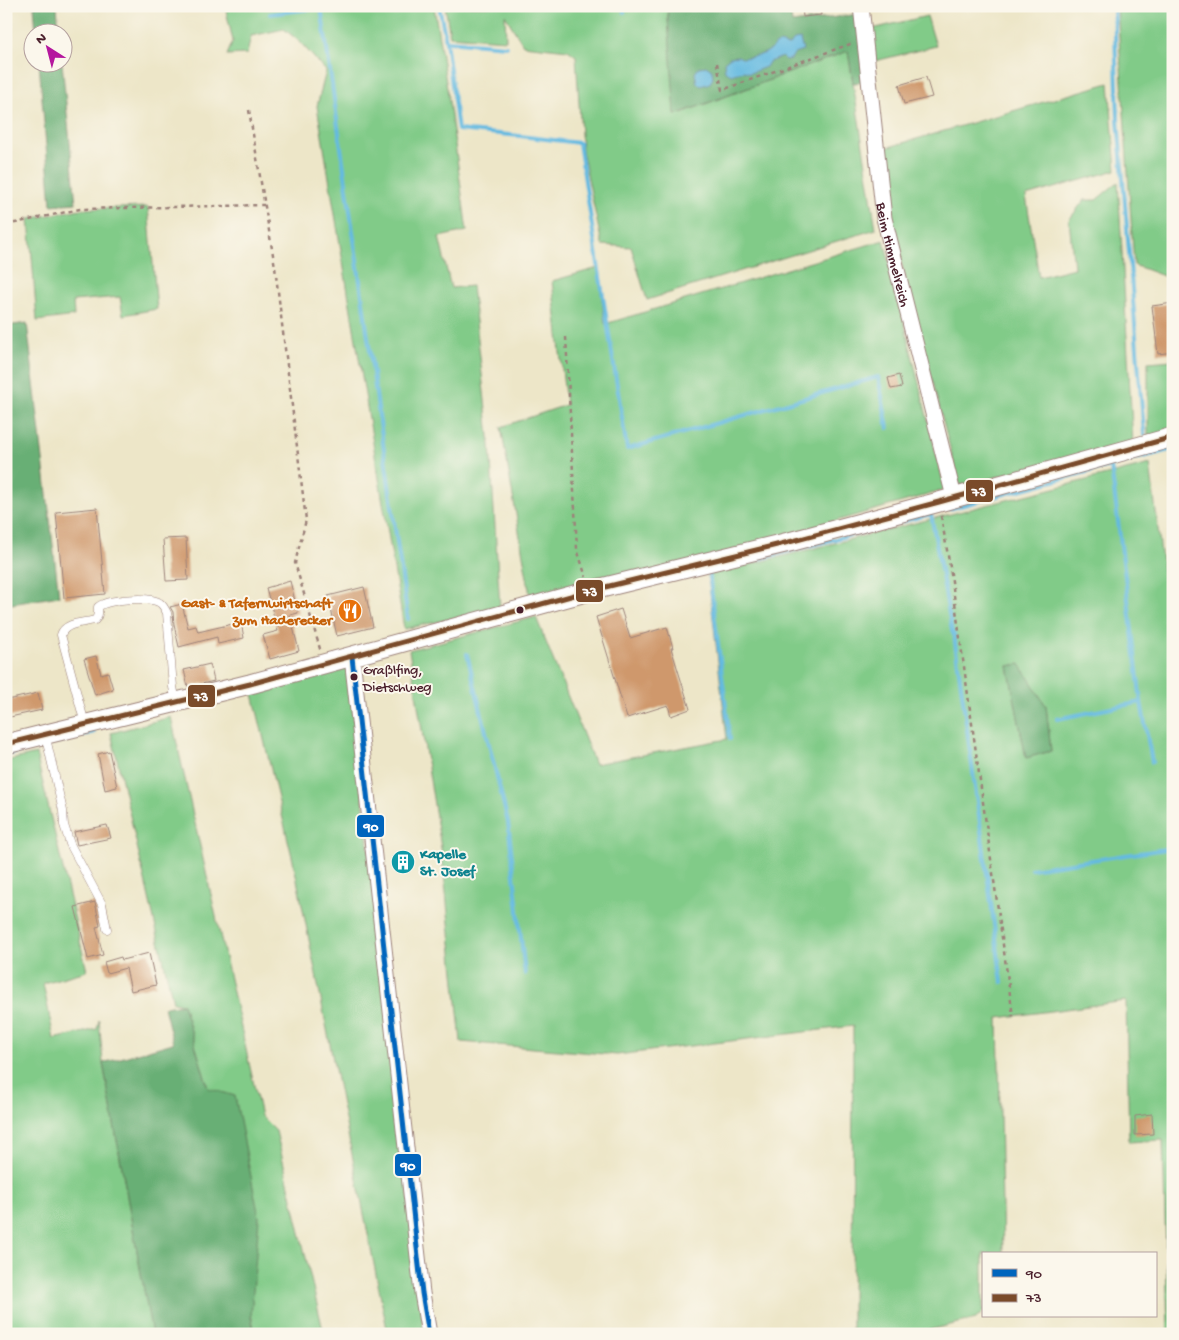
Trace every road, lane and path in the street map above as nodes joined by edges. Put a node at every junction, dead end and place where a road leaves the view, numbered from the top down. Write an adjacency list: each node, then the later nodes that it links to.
1 (860, 6): 2 (street, Beim Himmelreich)
2 (864, 39): 3 (path); 9 (street, Beim Himmelreich)
3 (717, 63)
4 (249, 110): 5 (path)
5 (265, 205): 6 (path); 11 (path)
6 (6, 225)
7 (566, 337): 10 (path)
8 (1173, 437): 9 (street)
9 (946, 500): 10 (street); 17 (path)
10 (589, 591): 11 (street)
11 (345, 659): 12 (street); 18 (street)
12 (176, 702): 13 (street); 13 (lane)
13 (85, 725): 14 (street)
14 (45, 734): 15 (street); 16 (lane)
15 (6, 744)
16 (107, 929)
17 (1013, 1016)
18 (429, 1334)

